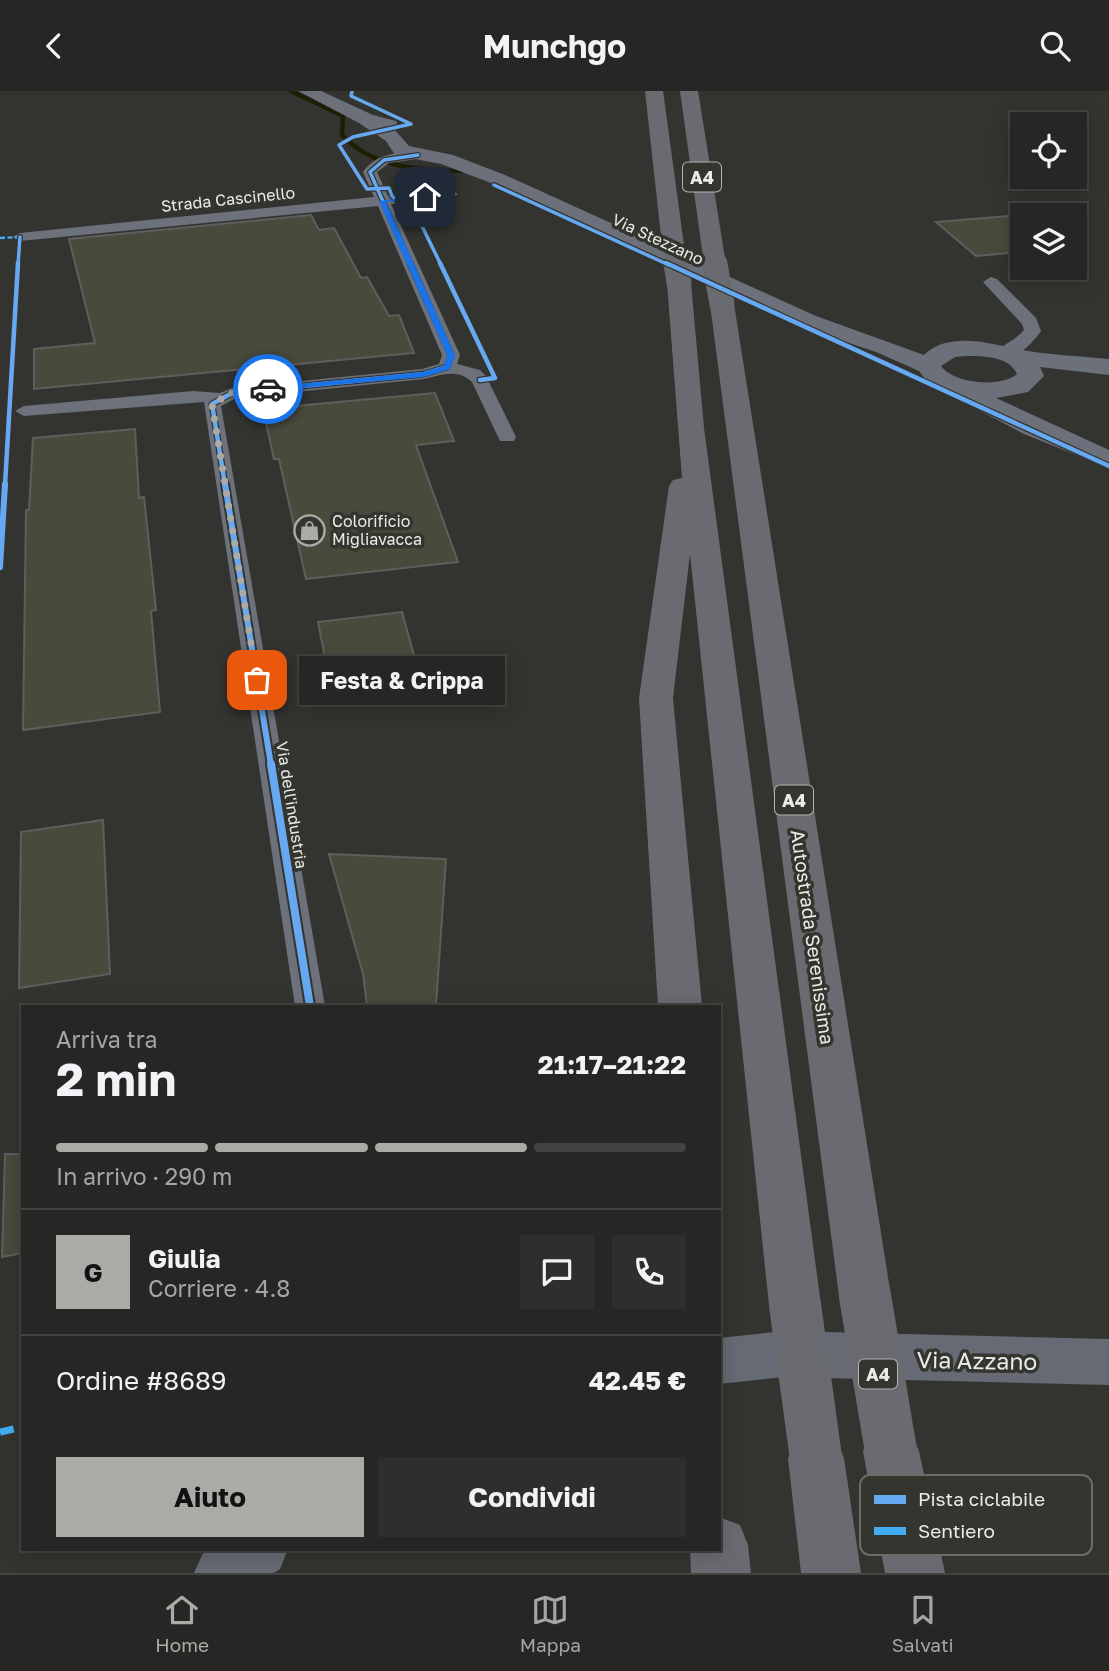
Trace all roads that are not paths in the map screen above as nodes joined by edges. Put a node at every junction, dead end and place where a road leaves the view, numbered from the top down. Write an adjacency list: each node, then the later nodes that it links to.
1 (307, 91): 4 (main road, Via Stezzano)
2 (654, 91): 19 (highway, A4, bridge)
3 (689, 91): 27 (highway, Autostrada Serenissima / A4, bridge)
4 (366, 119): 5 (main road, Via Stezzano); 6 (main road, Via Stezzano)
5 (434, 145): 6 (main road, Via Stezzano); 12 (main road, Via Stezzano)
6 (395, 151): 8 (street)
7 (451, 194): 8 (street, Strada Cascinello)
8 (382, 201): 9 (street, Strada Cascinello); 13 (street)
9 (20, 237)
10 (991, 282): 11 (street)
11 (1009, 355): 12 (main road, Via Stezzano); 14 (main road); 15 (main road, Via Stezzano)
12 (937, 358): 16 (main road, Via Stezzano)
13 (447, 367): 17 (street); 20 (street)
14 (1109, 367): 15 (main road)
15 (1027, 381): 16 (main road, Via Stezzano); 21 (main road, Via Stezzano)
16 (957, 386): 21 (main road, Via Stezzano)
17 (220, 398): 18 (street); 23 (street, Via dell'industria)
18 (24, 411)
19 (690, 428): 24 (highway); 31 (highway, A4, bridge)
20 (507, 437)
21 (1064, 439): 22 (main road, Via Stezzano)
22 (1109, 460)
23 (310, 1005)
24 (680, 1005)
25 (721, 1361): 26 (street, Via Azzano)
26 (1109, 1362)
27 (896, 1475)
28 (719, 1551): 30 (highway)
29 (911, 1555): 32 (highway, Autostrada Serenissima / A4, bridge)
30 (721, 1573)
31 (831, 1573)
32 (915, 1573)

